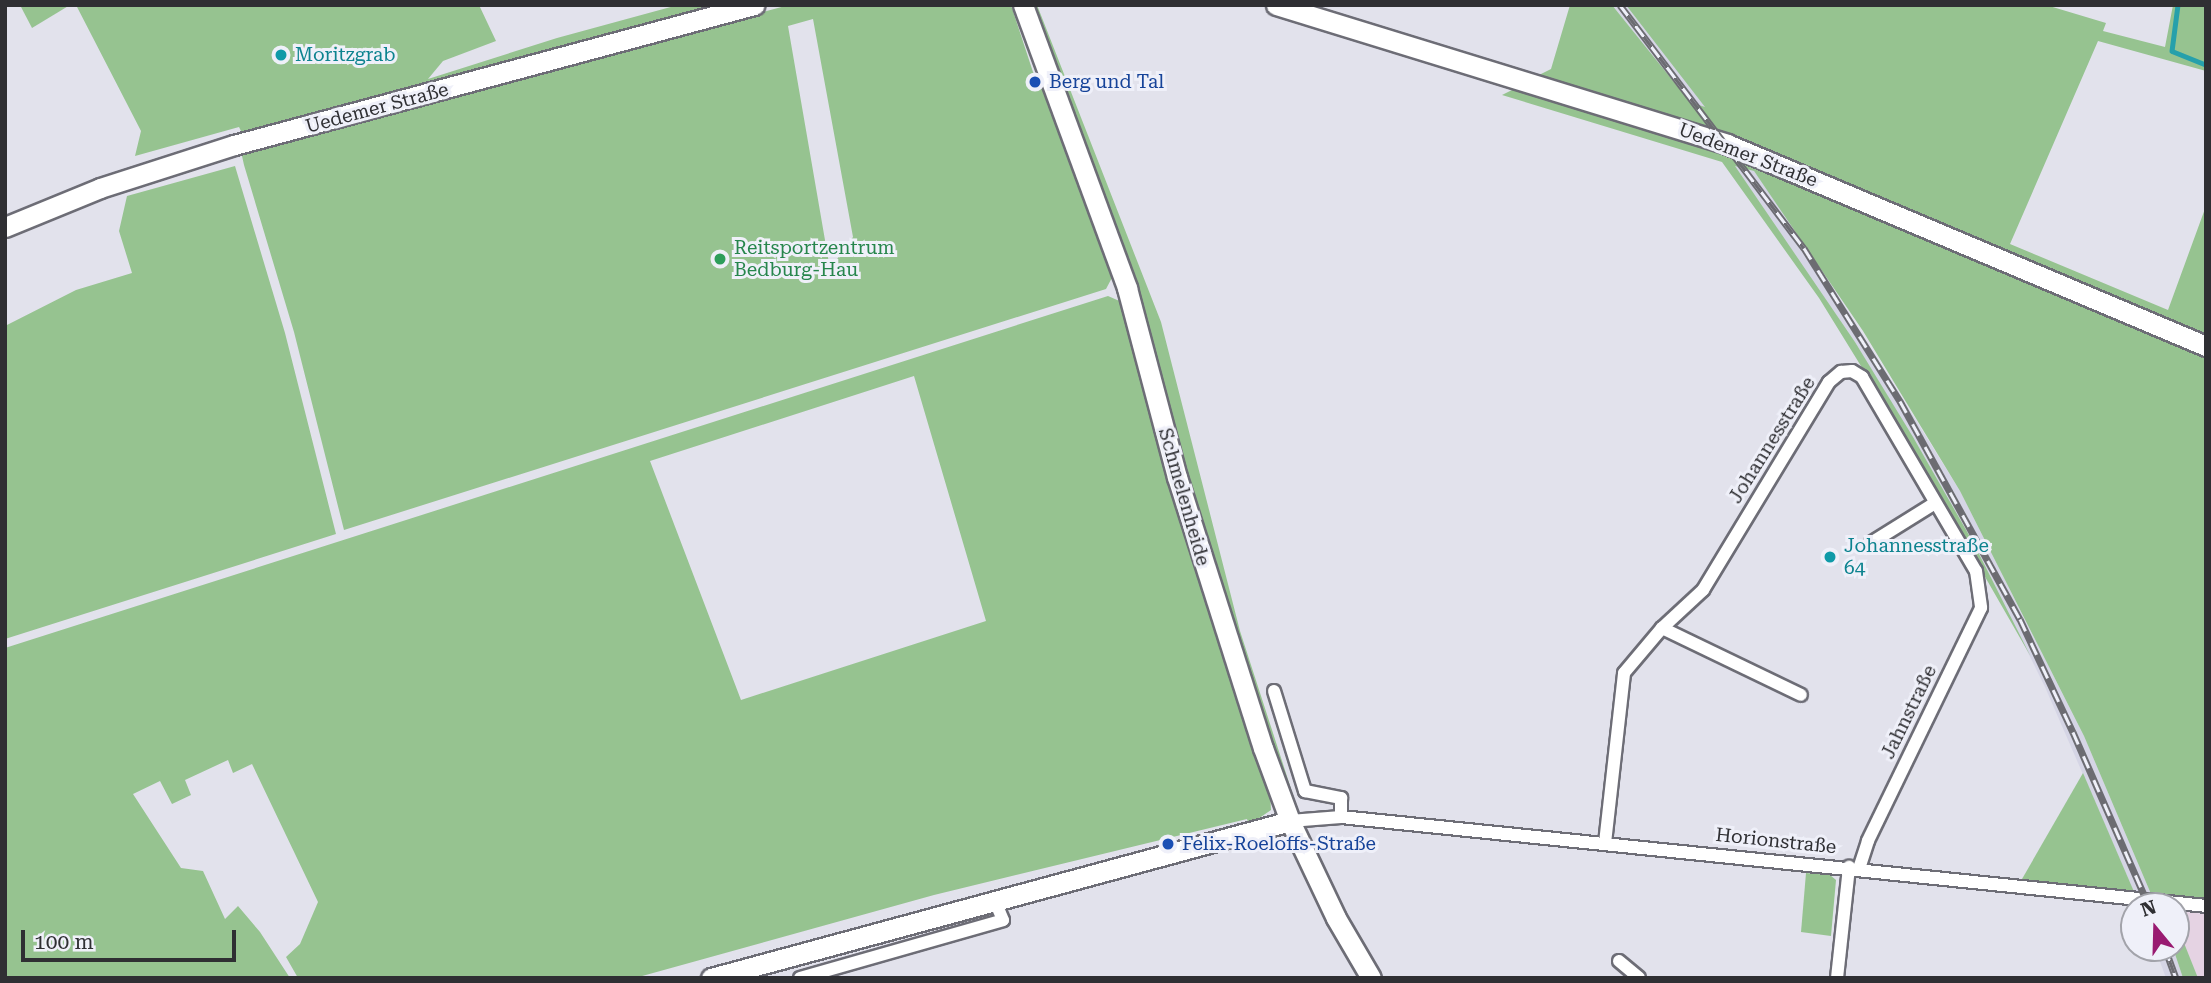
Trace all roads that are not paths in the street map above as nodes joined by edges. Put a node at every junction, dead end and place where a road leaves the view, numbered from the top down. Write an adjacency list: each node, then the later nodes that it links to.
1 (754, 5): 4 (main road, Uedemer Straße)
2 (1023, 5): 13 (main road, Schmelenheide)
3 (1276, 5): 5 (main road, Uedemer Straße)
4 (5, 227)
5 (2206, 346)
6 (1935, 503): 7 (street); 8 (street, Johannesstraße); 9 (street, Johannesstraße)
7 (1871, 543)
8 (1976, 571): 15 (street, Jahnstraße)
9 (1662, 628): 11 (street); 14 (street, Johannesstraße)
10 (1275, 691): 12 (street)
11 (1801, 695)
12 (1341, 817): 13 (street, Horionstraße); 14 (street, Horionstraße)
13 (1290, 821): 16 (main road); 21 (main road, Schmelenheide)
14 (1605, 843): 15 (street, Horionstraße)
15 (1854, 868): 17 (street, Horionstraße); 23 (street, Jahnstraße)
16 (994, 899): 19 (main road); 20 (street)
17 (2206, 906)
18 (1619, 961): 22 (street)
19 (711, 978)
20 (800, 978)
21 (1371, 978)
22 (1639, 978)
23 (1837, 978)

